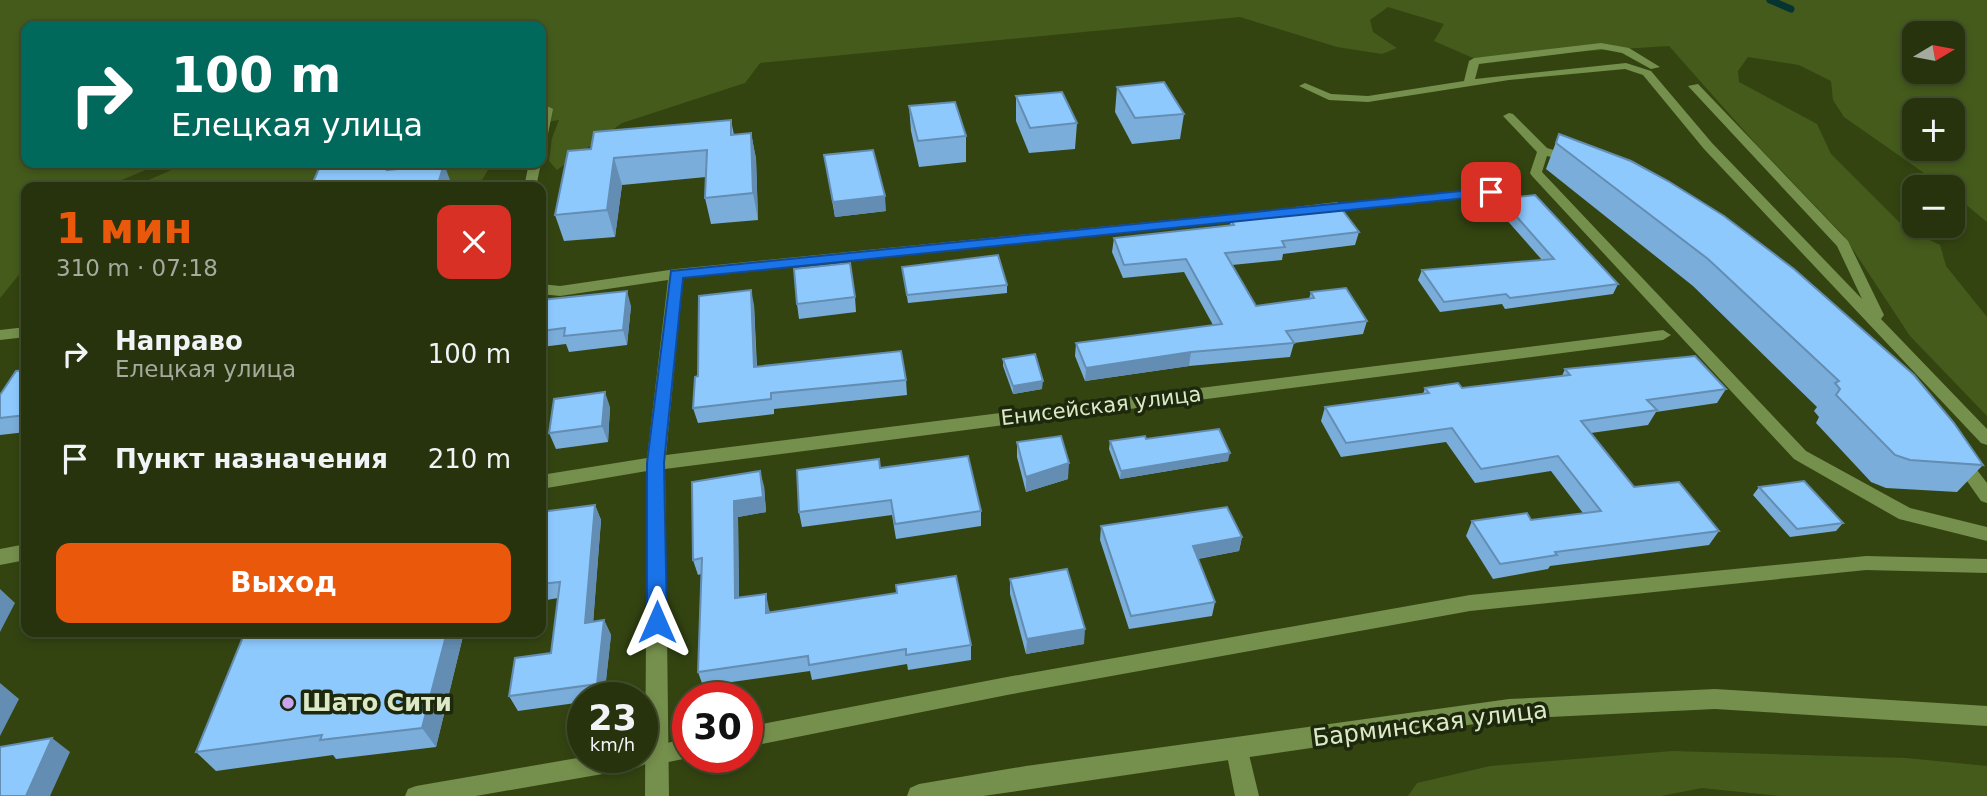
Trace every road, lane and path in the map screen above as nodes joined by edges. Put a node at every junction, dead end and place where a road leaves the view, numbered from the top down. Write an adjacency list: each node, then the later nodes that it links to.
1 (1655, 67): 2 (lane)
2 (1469, 83): 3 (lane); 13 (lane)
3 (1305, 86)
4 (1694, 86): 13 (lane)
5 (547, 109): 6 (lane)
6 (546, 114)
7 (1508, 116): 8 (lane)
8 (1543, 151): 9 (lane); 22 (lane)
9 (1590, 165)
10 (1491, 192): 11 (street)
11 (676, 274): 12 (street); 19 (street)
12 (546, 290)
13 (1883, 328): 17 (lane)
14 (21, 333): 15 (street)
15 (0, 335)
16 (1663, 335): 19 (street, Енисейская улица)
17 (1987, 439)
18 (1948, 443): 21 (lane)
19 (656, 463): 20 (street, Енисейская улица); 26 (street)
20 (546, 481)
21 (1987, 496)
22 (1987, 534)
23 (21, 553): 24 (street)
24 (0, 557)
25 (1987, 566): 28 (lane)
26 (649, 682)
27 (1987, 716): 29 (street, Барминская улица)
28 (763, 734)
29 (1238, 750): 34 (street, Барминская улица); 35 (street)
30 (567, 770): 32 (lane)
31 (651, 773): 33 (street)
32 (416, 796)
33 (657, 796)
34 (919, 796)
35 (1247, 796)

